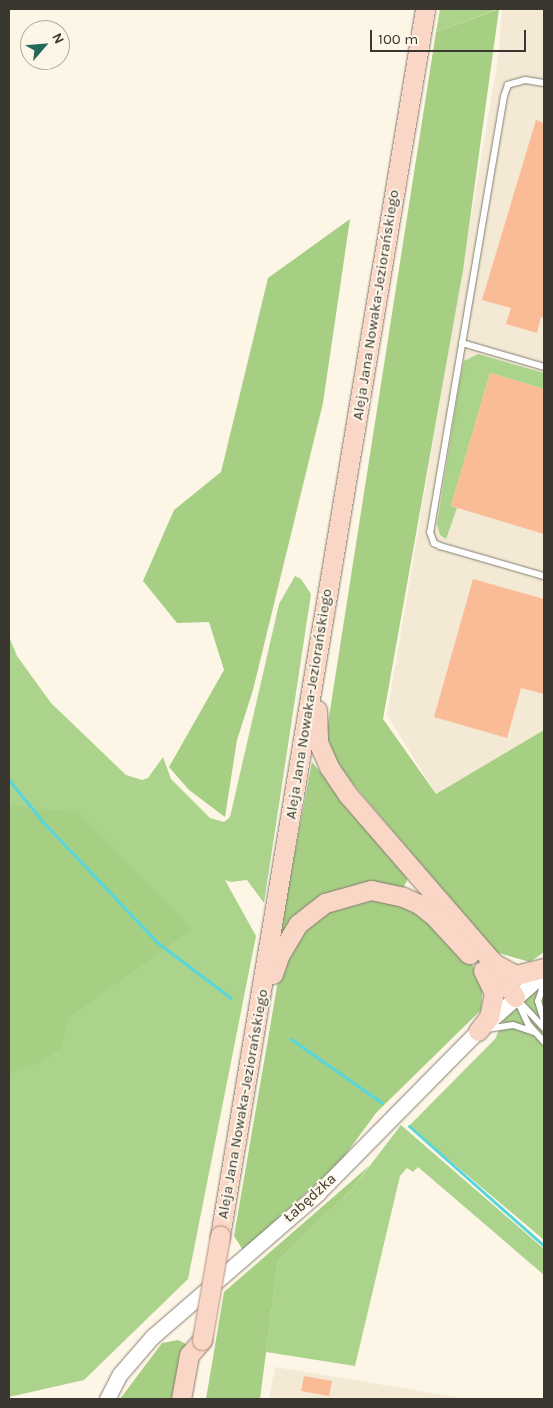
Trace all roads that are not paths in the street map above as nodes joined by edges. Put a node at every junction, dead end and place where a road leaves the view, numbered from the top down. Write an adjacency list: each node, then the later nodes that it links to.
1 (425, 10): 6 (main road, Aleja Jana Nowaka-Jeziorańskiego)
2 (544, 83): 3 (lane)
3 (462, 343): 4 (lane); 5 (lane)
4 (544, 367)
5 (544, 576)
6 (316, 662): 7 (main road); 13 (main road, Aleja Jana Nowaka-Jeziorańskiego)
7 (487, 966): 8 (main road); 11 (main road); 13 (main road); 15 (main road)
8 (544, 968)
9 (544, 973): 11 (street, Łabędzka)
10 (544, 983): 12 (lane)
11 (516, 997): 14 (lane); 15 (street, Łabędzka); 16 (lane)
12 (544, 1021)
13 (256, 1028): 18 (main road, Aleja Jana Nowaka-Jeziorańskiego, bridge)
14 (544, 1028)
15 (478, 1030): 16 (lane); 19 (street, Łabędzka)
16 (534, 1032): 17 (lane)
17 (544, 1042)
18 (202, 1340): 20 (main road); 21 (main road, Aleja Jana Nowaka-Jeziorańskiego)
19 (107, 1399)
20 (181, 1399)
21 (192, 1399)

